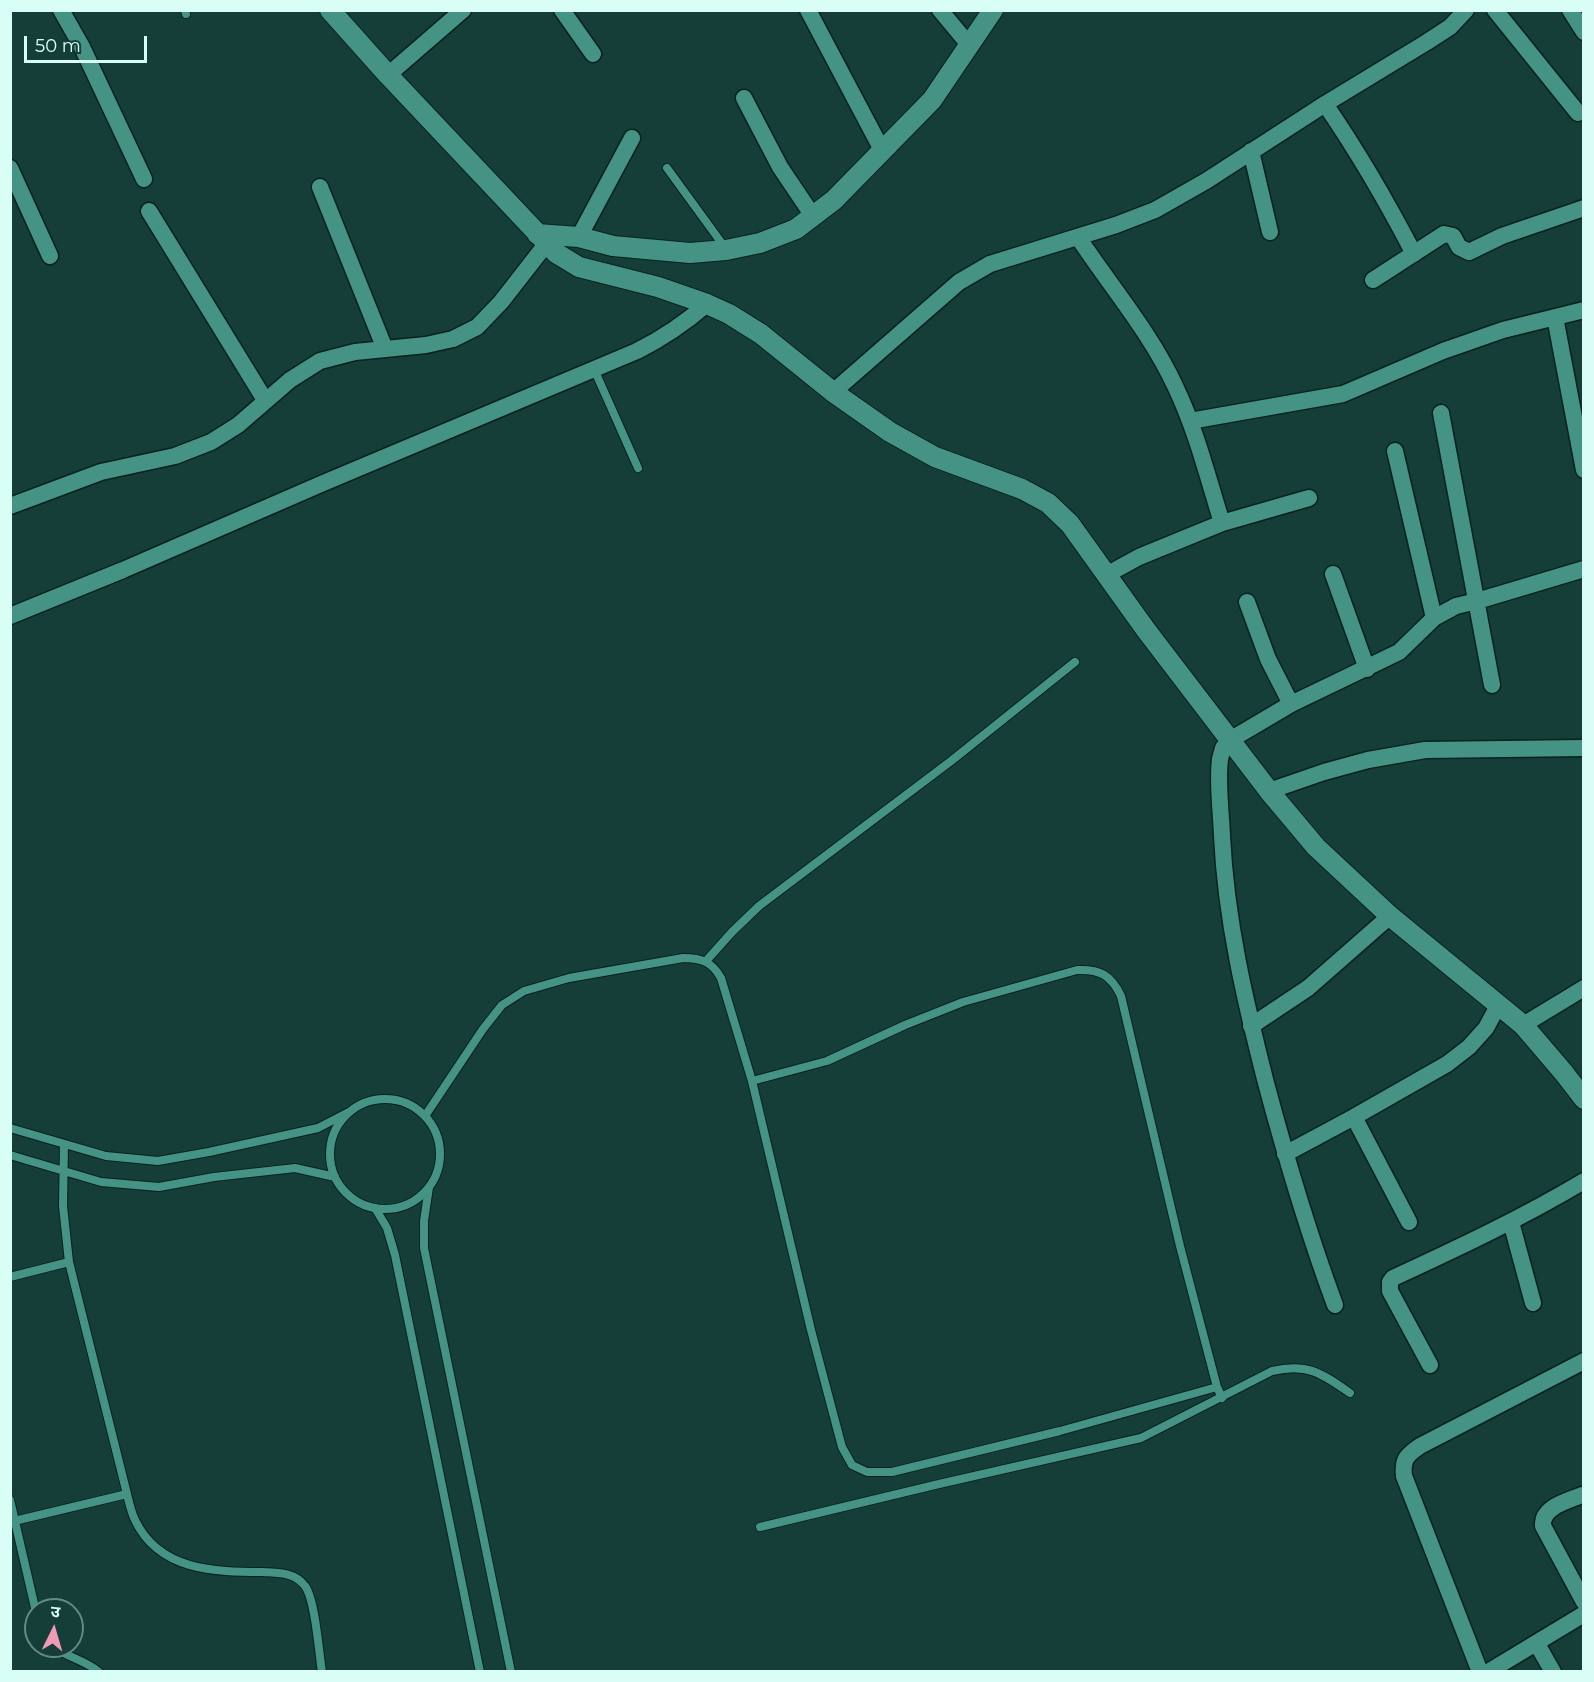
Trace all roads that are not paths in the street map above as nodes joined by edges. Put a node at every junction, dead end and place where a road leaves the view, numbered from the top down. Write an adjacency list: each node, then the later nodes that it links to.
1 (61, 10): 23 (street)
2 (330, 10): 14 (street)
3 (463, 10): 14 (street)
4 (562, 10): 13 (street)
5 (808, 10): 19 (street)
6 (940, 10): 12 (street)
7 (993, 10): 12 (street)
8 (1466, 10): 16 (street)
9 (1495, 10): 17 (street)
10 (1570, 10): 11 (street)
11 (1584, 32)
12 (970, 46): 19 (street)
13 (592, 54)
14 (388, 75): 31 (street)
15 (744, 98): 27 (street)
16 (1325, 104): 20 (street); 33 (street)
17 (1578, 113)
18 (632, 138): 29 (street)
19 (882, 150): 27 (street)
20 (1251, 151): 28 (street); 30 (street)
21 (10, 168): 34 (street)
22 (668, 168): 32 (lane)
23 (144, 179)
24 (320, 187): 39 (street)
25 (1584, 208): 33 (street)
26 (149, 211): 42 (street)
27 (813, 216): 32 (street)
28 (1270, 232)
29 (579, 237): 31 (street); 32 (street)
30 (1078, 237): 41 (street); 44 (street)
31 (542, 239): 36 (street); 39 (street)
32 (726, 250)
33 (1414, 254): 35 (street)
34 (51, 256)
35 (1373, 280)
36 (707, 304): 40 (street); 41 (street)
37 (1584, 310): 38 (street)
38 (1555, 317): 44 (street); 47 (street)
39 (385, 349): 42 (street)
40 (594, 369): 46 (lane); 56 (street)
41 (833, 392): 52 (street)
42 (265, 400): 49 (street)
43 (1441, 413): 54 (street)
44 (1190, 421): 50 (street)
45 (1395, 451): 57 (street)
46 (638, 468)
47 (1584, 470)
48 (1309, 498): 50 (street)
49 (10, 506)
50 (1222, 523): 52 (street)
51 (1584, 569): 54 (street)
52 (1108, 574): 62 (street)
53 (1333, 574): 59 (street)
54 (1477, 601): 57 (street); 60 (street)
55 (1247, 602): 61 (street)
56 (10, 616)
57 (1434, 618): 59 (street)
58 (1075, 662): 66 (lane)
59 (1367, 669): 61 (street)
60 (1492, 686)
61 (1291, 704): 62 (street)
62 (1230, 740): 64 (street); 70 (street)
63 (1584, 748): 64 (street)
64 (1269, 791): 65 (street)
65 (1390, 916): 68 (street); 70 (street)
66 (706, 961): 71 (lane); 74 (lane)
67 (1584, 988): 69 (street)
68 (1499, 1004): 69 (street); 75 (street)
69 (1523, 1025): 72 (street)
70 (1251, 1026): 78 (street)
71 (752, 1081): 93 (lane); 93 (lane)
72 (1584, 1099)
73 (349, 1112): 74 (lane); 77 (lane); 81 (lane)
74 (424, 1116): 83 (lane)
75 (1354, 1117): 78 (street); 85 (street)
76 (10, 1128): 77 (lane)
77 (64, 1144): 80 (lane)
78 (1285, 1154): 90 (street)
79 (10, 1155): 80 (lane)
80 (63, 1170): 81 (lane); 87 (lane)
81 (335, 1177): 84 (lane)
82 (1584, 1181): 86 (street)
83 (429, 1187): 84 (lane); 109 (lane)
84 (375, 1208): 108 (lane)
85 (1408, 1221)
86 (1511, 1222): 89 (street); 92 (street)
87 (69, 1262): 88 (lane); 96 (lane)
88 (10, 1277)
89 (1533, 1303)
90 (1335, 1305)
91 (1584, 1361): 110 (street)
92 (1430, 1365)
93 (1217, 1387): 95 (lane)
94 (1350, 1393): 95 (lane)
95 (1222, 1398): 100 (lane)
96 (127, 1494): 99 (lane); 107 (lane)
97 (1582, 1495): 102 (street)
98 (10, 1500): 99 (lane)
99 (13, 1521): 101 (lane)
100 (760, 1527)
101 (32, 1598)
102 (1584, 1602)
103 (1584, 1614): 104 (street)
104 (1537, 1644): 111 (street); 112 (street)
105 (73, 1658): 106 (lane)
106 (99, 1671)
107 (322, 1671)
108 (480, 1671)
109 (511, 1671)
110 (1480, 1671)
111 (1488, 1671)
112 (1553, 1671)

